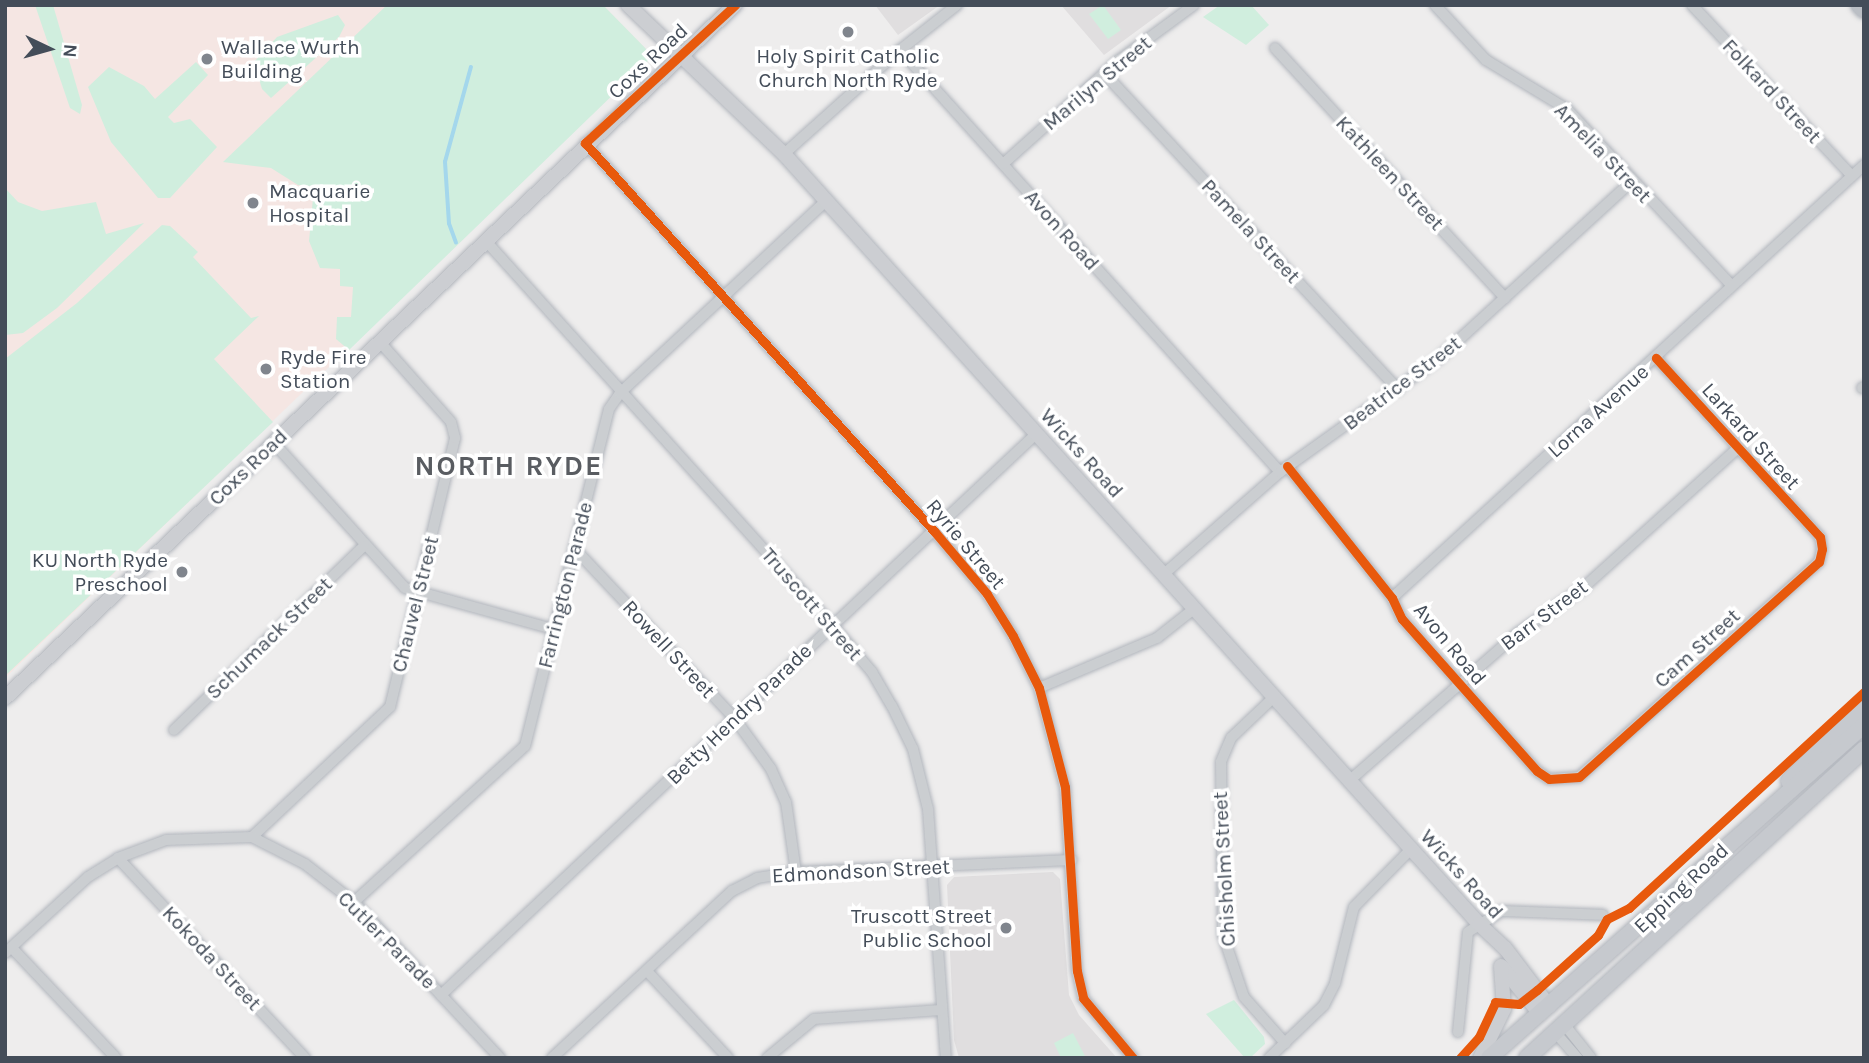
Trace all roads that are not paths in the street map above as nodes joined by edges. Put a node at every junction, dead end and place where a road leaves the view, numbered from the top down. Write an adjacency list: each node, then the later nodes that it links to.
1 (628, 5): 11 (main road, Wicks Road)
2 (735, 5): 11 (main road, Coxs Road)
3 (957, 5): 10 (street)
4 (1194, 5): 12 (street, Marilyn Street)
5 (1435, 5): 18 (street, Amelia Street)
6 (1692, 5): 17 (street, Folkard Street)
7 (1860, 5): 8 (highway)
8 (1864, 9)
9 (1275, 48): 23 (street, Kathleen Street)
10 (900, 50): 14 (street); 15 (street, Avon Road)
11 (678, 57): 13 (main road, Coxs Road); 14 (main road, Wicks Road)
12 (1104, 73): 15 (street, Marilyn Street); 26 (street, Pamela Street)
13 (584, 144): 20 (main road, Coxs Road); 22 (street, Ryrie Street)
14 (784, 154): 19 (main road, Wicks Road)
15 (1003, 164): 31 (street, Avon Road)
16 (1864, 165): 17 (street, Lorna Avenue)
17 (1852, 176): 21 (street, Lorna Avenue)
18 (1632, 181): 21 (street, Amelia Street); 23 (street, Beatrice Street)
19 (827, 201): 22 (street, Farrington Parade); 28 (main road, Wicks Road)
20 (485, 240): 24 (main road, Coxs Road); 27 (street, Truscott Street)
21 (1731, 285): 25 (street, Lorna Avenue)
22 (721, 297): 27 (street, Farrington Parade); 32 (street, Ryrie Street)
23 (1505, 298): 26 (street, Beatrice Street)
24 (380, 342): 29 (main road, Coxs Road); 37 (street, Chauvel Street)
25 (1656, 358): 30 (street, Larkard Street); 38 (street, Lorna Avenue)
26 (1398, 389): 31 (street, Beatrice Street)
27 (620, 393): 35 (street, Farrington Parade); 40 (street, Truscott Street)
28 (1036, 434): 32 (street, Betty Hendry Parade); 36 (main road, Wicks Road)
29 (274, 443): 34 (street); 45 (main road, Coxs Road)
30 (1738, 448): 33 (street, Larkard Street); 42 (street, Barr Street)
31 (1284, 469): 36 (street, Beatrice Street); 38 (street, Avon Road)
32 (934, 531): 40 (street, Betty Hendry Parade); 43 (street, Ryrie Street)
33 (1820, 537): 52 (street, Cam Street)
34 (364, 546): 37 (street); 49 (street, Schumack Street)
35 (574, 548): 41 (street, Farrington Parade); 47 (street, Rowell Street)
36 (1164, 574): 39 (main road, Wicks Road)
37 (418, 594): 41 (street); 56 (street, Chauvel Street)
38 (1392, 598): 42 (street, Avon Road)
39 (1195, 608): 43 (street); 44 (main road, Wicks Road)
40 (832, 625): 47 (street, Betty Hendry Parade); 60 (street, Truscott Street)
41 (553, 629): 62 (street, Farrington Parade)
42 (1458, 682): 52 (street, Avon Road); 53 (street, Barr Street)
43 (1039, 688): 59 (street, Ryrie Street)
44 (1274, 697): 53 (main road, Wicks Road); 74 (street, Chisholm Street)
45 (5, 698)
46 (1864, 706): 55 (main road)
47 (735, 719): 61 (street, Rowell Street); 69 (street, Betty Hendry Parade)
48 (1864, 725): 55 (main road, Epping Road)
49 (174, 730)
50 (1864, 749): 54 (main road, Epping Road)
51 (1864, 755): 54 (main road)
52 (1579, 777)
53 (1349, 781): 57 (main road, Wicks Road)
54 (1826, 783): 72 (main road, Epping Road)
55 (1744, 833): 71 (main road, Epping Road)
56 (252, 837): 58 (street, Cutler Parade); 62 (street, Cutler Parade)
57 (1411, 849): 64 (main road, Wicks Road); 74 (street)
58 (118, 858): 66 (street, Cutler Parade); 76 (street, Kokoda Street)
59 (1072, 860): 60 (street, Edmondson Street); 82 (street, Ryrie Street)
60 (934, 866): 61 (street, Edmondson Street); 70 (street, Truscott Street)
61 (796, 872): 68 (street, Edmondson Street)
62 (354, 902): 69 (street, Cutler Parade)
63 (1603, 915): 64 (street)
64 (1479, 925): 65 (main road, Wicks Road); 73 (street)
65 (1494, 940): 67 (main road, Wicks Road); 71 (main road, Wicks Road)
66 (8, 950): 75 (street)
67 (1501, 966): 71 (main road, Wicks Road); 84 (main road)
68 (647, 971): 78 (street, Edmondson Street); 79 (street)
69 (442, 995): 77 (street, Cutler Parade)
70 (941, 1010): 80 (street); 81 (street, Truscott Street)
71 (1545, 1010): 72 (main road, Wicks Road); 85 (main road, Epping Road)
72 (1559, 1028): 86 (main road, Epping Road); 87 (street, Wicks Road); 88 (street, Wicks Road)
73 (1458, 1032)
74 (1285, 1043): 83 (street)
75 (116, 1058)
76 (305, 1058)
77 (500, 1058)
78 (552, 1058)
79 (728, 1058)
80 (767, 1058)
81 (946, 1058)
82 (1133, 1058)
83 (1269, 1058)
84 (1480, 1058)
85 (1489, 1058)
86 (1527, 1058)
87 (1578, 1058)
88 (1591, 1058)

